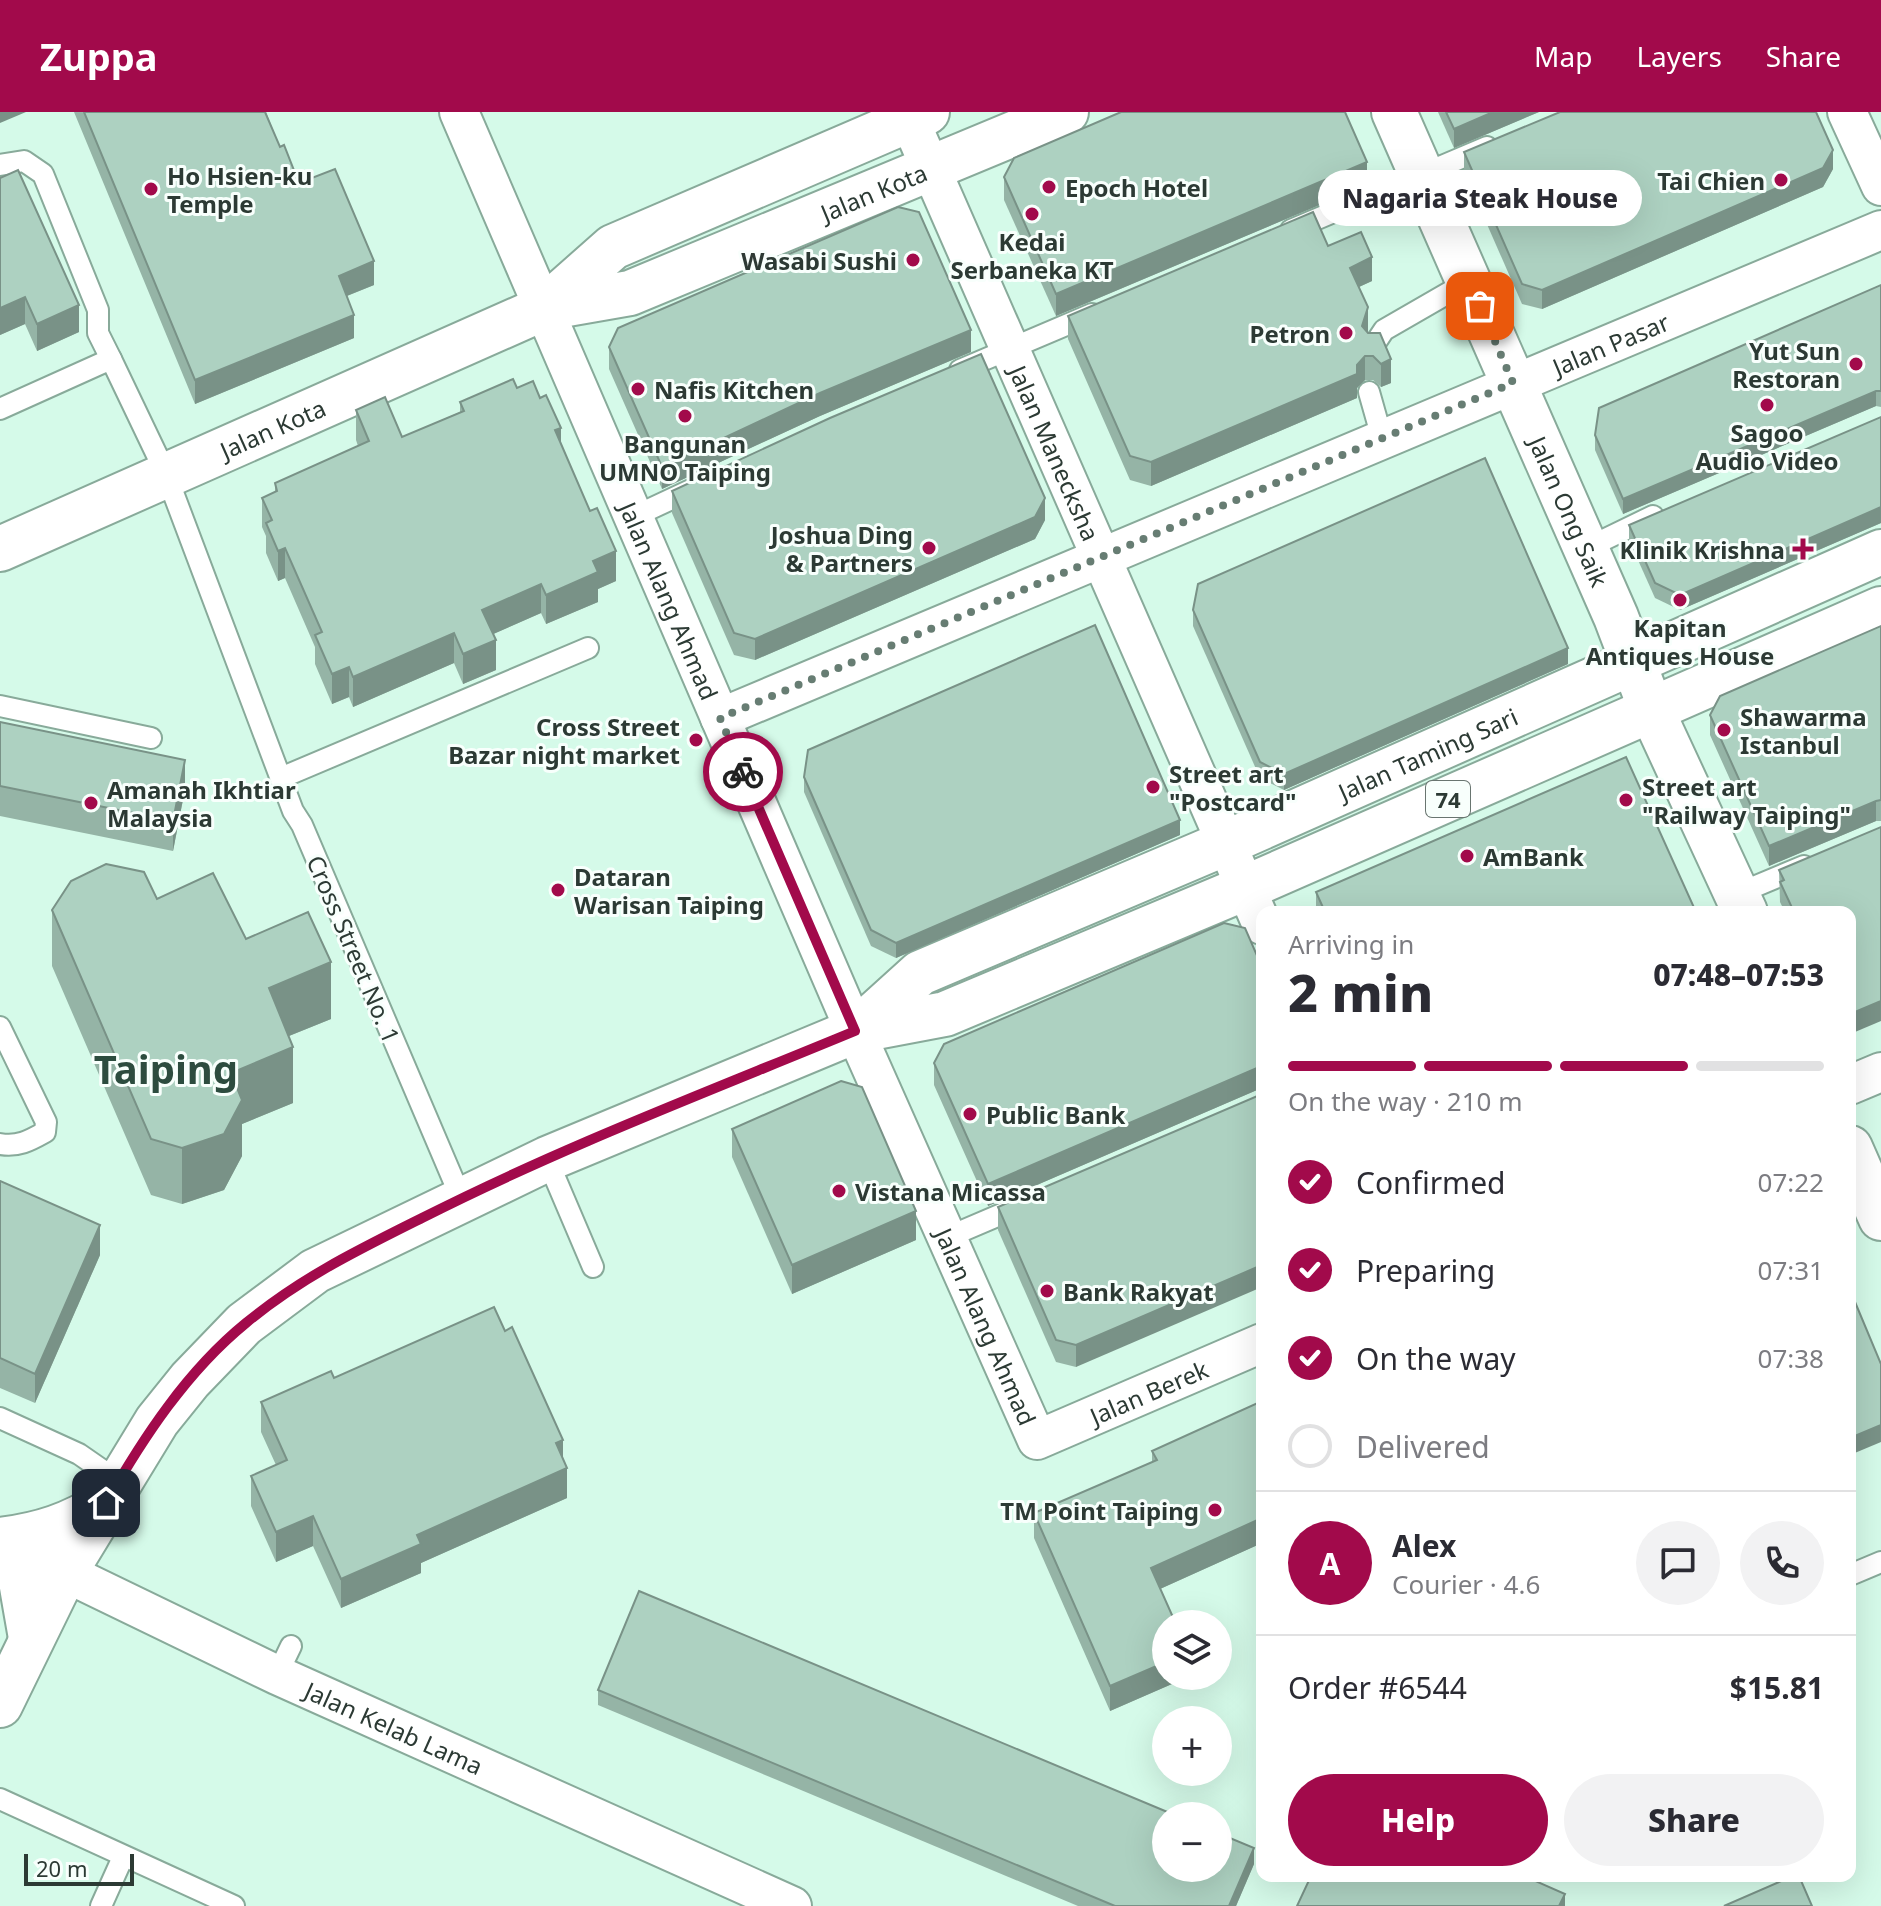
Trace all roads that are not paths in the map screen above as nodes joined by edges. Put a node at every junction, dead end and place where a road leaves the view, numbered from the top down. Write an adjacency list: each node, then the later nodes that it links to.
1 (459, 112): 15 (street, Jalan Alang Ahmad)
2 (1066, 112): 8 (main road, Jalan Kota)
3 (1394, 112): 9 (main road, Jalan Ong Saik)
4 (1847, 112): 10 (street)
5 (914, 115): 8 (street, Jalan Manecksha); 15 (main road, Jalan Kota)
6 (1504, 140): 9 (lane)
7 (0, 165): 18 (lane, Cross Street No. 1)
8 (931, 170): 15 (main road, Jalan Kota); 17 (street, Jalan Manecksha)
9 (1423, 174): 12 (lane); 13 (main road, Jalan Ong Saik)
10 (1881, 186)
11 (1881, 230): 20 (street, Jalan Pasar)
12 (1266, 240)
13 (1469, 281): 16 (lane); 20 (main road, Jalan Ong Saik)
14 (1110, 307): 17 (lane)
15 (544, 308): 24 (main road, Jalan Kota); 27 (street, Jalan Alang Ahmad)
16 (1374, 345)
17 (1010, 349): 19 (lane); 31 (street, Jalan Manecksha)
18 (111, 359): 22 (lane); 24 (lane, Cross Street No. 1)
19 (939, 379)
20 (1513, 383): 23 (street, Jalan Pasar); 29 (main road, Jalan Ong Saik)
21 (1369, 392): 23 (lane)
22 (0, 409)
23 (1382, 438): 31 (street, Jalan Pasar)
24 (166, 474): 28 (main road, Jalan Kota); 39 (lane, Cross Street No. 1)
25 (715, 479): 27 (lane)
26 (1665, 511): 29 (lane)
27 (633, 517): 37 (street, Jalan Alang Ahmad)
28 (0, 549)
29 (1585, 549): 34 (main road, Jalan Ong Saik)
30 (1881, 552): 34 (main road, Jalan Taming Sari / 74)
31 (1102, 558): 37 (street, Jalan Pasar); 40 (street, Jalan Manecksha)
32 (1881, 609): 36 (main road, Jalan Taming Sari / 74)
33 (588, 648): 39 (lane)
34 (1632, 659): 36 (main road, Jalan Ong Saik); 40 (main road, Jalan Taming Sari / 74)
35 (0, 706): 38 (lane)
36 (1651, 709): 42 (main road, Jalan Ong Saik); 43 (main road, Jalan Taming Sari / 74)
37 (720, 718): 46 (street, Jalan Alang Ahmad)
38 (151, 738)
39 (283, 777): 53 (lane, Cross Street No. 1)
40 (1226, 843): 44 (street, Jalan Manecksha); 46 (main road, Jalan Taming Sari / 74)
41 (1824, 857): 42 (lane)
42 (1741, 903)
43 (1256, 906)
44 (1254, 907): 46 (main road, Jalan Taming Sari / 74)
45 (0, 1027): 49 (lane)
46 (855, 1031): 50 (main road, Jalan Taming Sari); 55 (street, Jalan Alang Ahmad)
47 (1881, 1072): 48 (street)
48 (1856, 1082)
49 (0, 1144)
50 (547, 1159): 53 (main road, Jalan Taming Sari); 56 (lane)
51 (1856, 1162): 54 (main road)
52 (1048, 1194): 55 (lane)
53 (461, 1198): 60 (main road, Jalan Taming Sari)
54 (1881, 1218)
55 (948, 1237): 59 (street, Jalan Alang Ahmad)
56 (593, 1267)
57 (1256, 1346): 59 (street, Jalan Berek)
58 (0, 1418): 60 (lane)
59 (1037, 1440)
60 (112, 1492): 61 (main road); 63 (main road, Jalan Taming Sari)
61 (0, 1541): 63 (street, Jalan Kelab Lama); 65 (main road)
62 (1881, 1562): 64 (lane)
63 (65, 1572): 65 (main road, Jalan Taming Sari); 71 (street, Jalan Kelab Lama)
64 (1856, 1572)
65 (31, 1638): 66 (main road, Jalan Taming Sari)
66 (0, 1705)
67 (0, 1799): 68 (lane)
68 (123, 1857): 69 (lane); 70 (lane)
69 (101, 1906)
70 (234, 1906)
71 (792, 1906)

